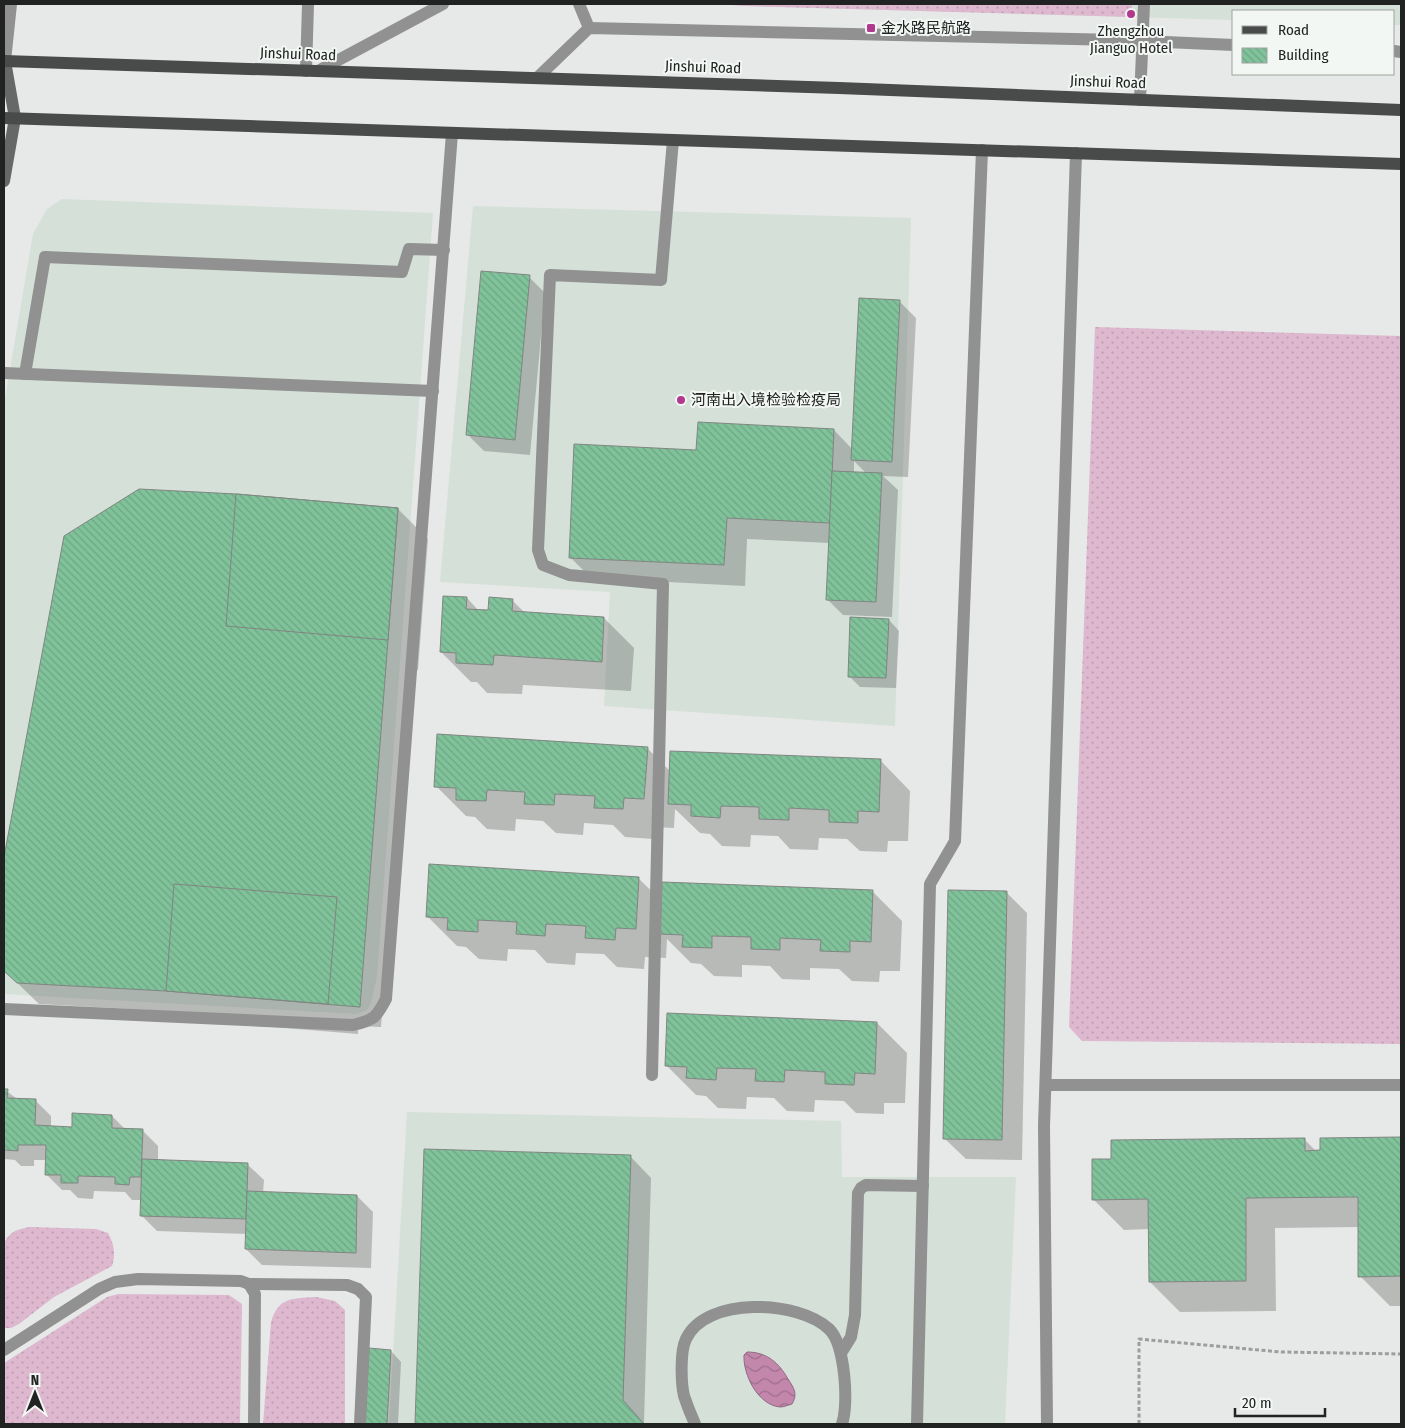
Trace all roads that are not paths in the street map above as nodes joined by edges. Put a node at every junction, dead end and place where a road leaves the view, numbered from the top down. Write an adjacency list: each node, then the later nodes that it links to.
1 (11, 4): 9 (street)
2 (308, 4): 10 (street)
3 (444, 4): 10 (street)
4 (579, 4): 6 (street)
5 (1144, 4): 7 (street)
6 (589, 28): 7 (street); 11 (street)
7 (1142, 41): 8 (street); 12 (street)
8 (1232, 45)
9 (4, 61): 10 (main road, Jinshui Road); 14 (street)
10 (312, 71): 11 (main road, Jinshui Road)
11 (537, 78): 12 (main road, Jinshui Road)
12 (1140, 100): 13 (main road, Jinshui Road)
13 (1401, 110)
14 (9, 118): 15 (main road); 20 (street)
15 (452, 133): 16 (main road); 21 (street)
16 (673, 140): 17 (main road); 26 (street)
17 (982, 150): 18 (main road); 29 (street)
18 (1076, 153): 19 (main road); 27 (street)
19 (1401, 164)
20 (4, 181)
21 (444, 250): 23 (street); 24 (street)
22 (4, 373): 23 (street)
23 (25, 374): 24 (street)
24 (433, 391): 25 (street)
25 (4, 1009)
26 (652, 1075)
27 (1046, 1085): 28 (street); 38 (street)
28 (1401, 1085)
29 (923, 1186): 32 (street); 37 (street)
30 (249, 1284): 31 (street); 33 (street); 34 (street)
31 (4, 1350)
32 (840, 1353): 35 (street); 36 (street)
33 (254, 1424)
34 (360, 1424)
35 (695, 1424)
36 (842, 1424)
37 (917, 1424)
38 (1047, 1424)

